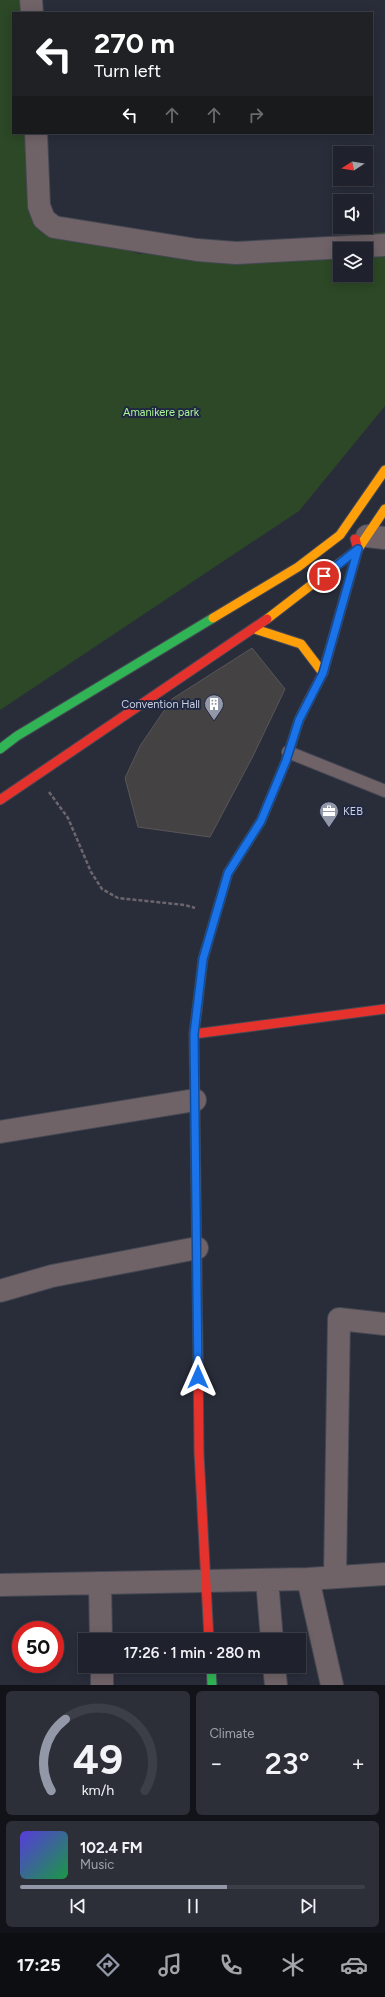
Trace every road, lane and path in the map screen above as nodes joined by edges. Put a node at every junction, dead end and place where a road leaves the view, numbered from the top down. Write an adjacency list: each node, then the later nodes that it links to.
1 (31, 0): 2 (street)
2 (32, 12)
3 (36, 134): 4 (street)
4 (385, 244)
5 (385, 470): 7 (main road)
6 (385, 509): 8 (main road)
7 (350, 520): 8 (main road); 11 (main road)
8 (370, 541): 9 (main road); 10 (main road)
9 (255, 629): 10 (main road); 13 (main road)
10 (323, 673): 12 (main road)
11 (0, 749)
12 (288, 752): 14 (lane); 16 (main road)
13 (37, 775): 15 (main road); 16 (path)
14 (385, 791)
15 (0, 800)
16 (216, 915): 18 (main road)
17 (385, 1009): 18 (main road)
18 (194, 1034): 19 (main road)
19 (195, 1100): 20 (street); 21 (main road)
20 (0, 1132)
21 (197, 1248): 22 (street); 28 (main road)
22 (0, 1291)
23 (385, 1324): 25 (street)
24 (385, 1574): 25 (street)
25 (335, 1577): 26 (street)
26 (308, 1579): 27 (street); 40 (street)
27 (267, 1580): 28 (street); 33 (street)
28 (205, 1581): 29 (street); 32 (main road)
29 (100, 1583): 30 (street); 31 (street)
30 (0, 1585)
31 (101, 1633)
32 (209, 1633)
33 (271, 1633)
34 (102, 1673): 37 (street)
35 (211, 1673): 38 (main road)
36 (275, 1673): 39 (street)
37 (102, 1685)
38 (212, 1685)
39 (276, 1685)
40 (332, 1685)

